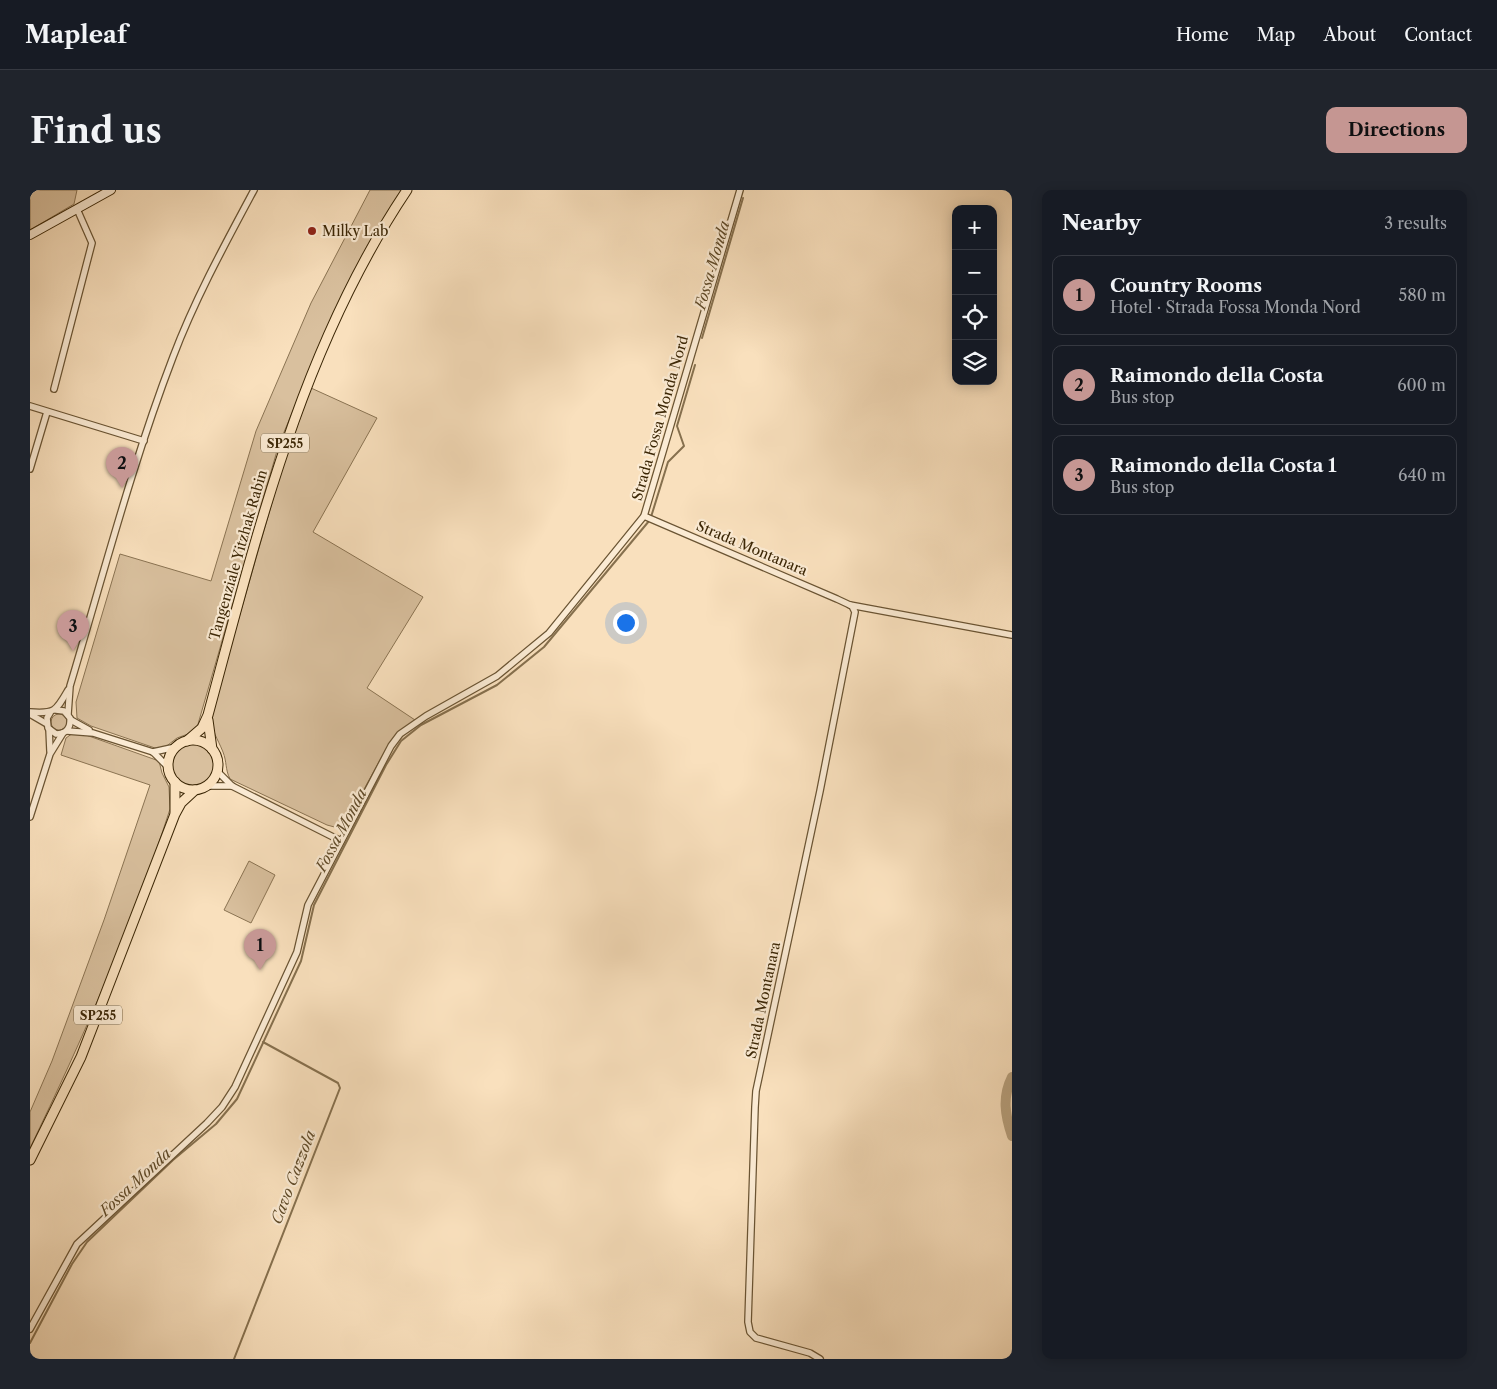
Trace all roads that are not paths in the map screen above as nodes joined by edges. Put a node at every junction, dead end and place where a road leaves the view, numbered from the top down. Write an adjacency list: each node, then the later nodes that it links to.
1 (110, 190): 5 (main road)
2 (254, 190): 10 (street)
3 (407, 190): 18 (main road, Tangenziale Yitzhak Rabin / SP255)
4 (740, 190): 12 (street, Strada Fossa Monda Nord)
5 (77, 209): 6 (main road); 7 (street)
6 (30, 235)
7 (54, 389)
8 (30, 406): 9 (street)
9 (47, 412): 10 (street); 11 (street)
10 (144, 441): 15 (street)
11 (30, 469)
12 (648, 517): 13 (street, Strada Montanara); 36 (street, Strada Fossa Monda Nord)
13 (850, 605): 14 (street, Strada Montanara); 39 (street, Strada Montanara)
14 (1012, 634)
15 (70, 686): 16 (street); 19 (street)
16 (53, 712): 17 (street); 19 (street); 20 (street)
17 (30, 713): 20 (street)
18 (208, 715): 23 (main road, Tangenziale Yitzhak Rabin / SP255); 25 (main road, Tangenziale Yitzhak Rabin / SP255)
19 (69, 717): 21 (street); 22 (street)
20 (48, 727): 21 (street); 27 (street)
21 (65, 732): 22 (street); 27 (street)
22 (92, 733): 26 (street)
23 (187, 741): 24 (main road, Tangenziale Yitzhak Rabin / SP255); 25 (main road)
24 (176, 747): 26 (street); 28 (main road)
25 (212, 748): 29 (main road, Tangenziale Yitzhak Rabin / SP255)
26 (152, 752): 28 (street)
27 (50, 754): 35 (street)
28 (168, 767): 30 (main road, SP255)
29 (217, 771): 31 (main road); 32 (street)
30 (175, 782): 33 (main road); 34 (main road, SP255)
31 (207, 786): 32 (street); 33 (main road, SP255)
32 (232, 786): 36 (street)
33 (195, 790): 34 (main road, SP255)
34 (175, 814): 37 (main road, SP255)
35 (30, 817)
36 (341, 841): 38 (street, Strada Fossa Monda Nord)
37 (30, 1160)
38 (30, 1329)
39 (820, 1359)

